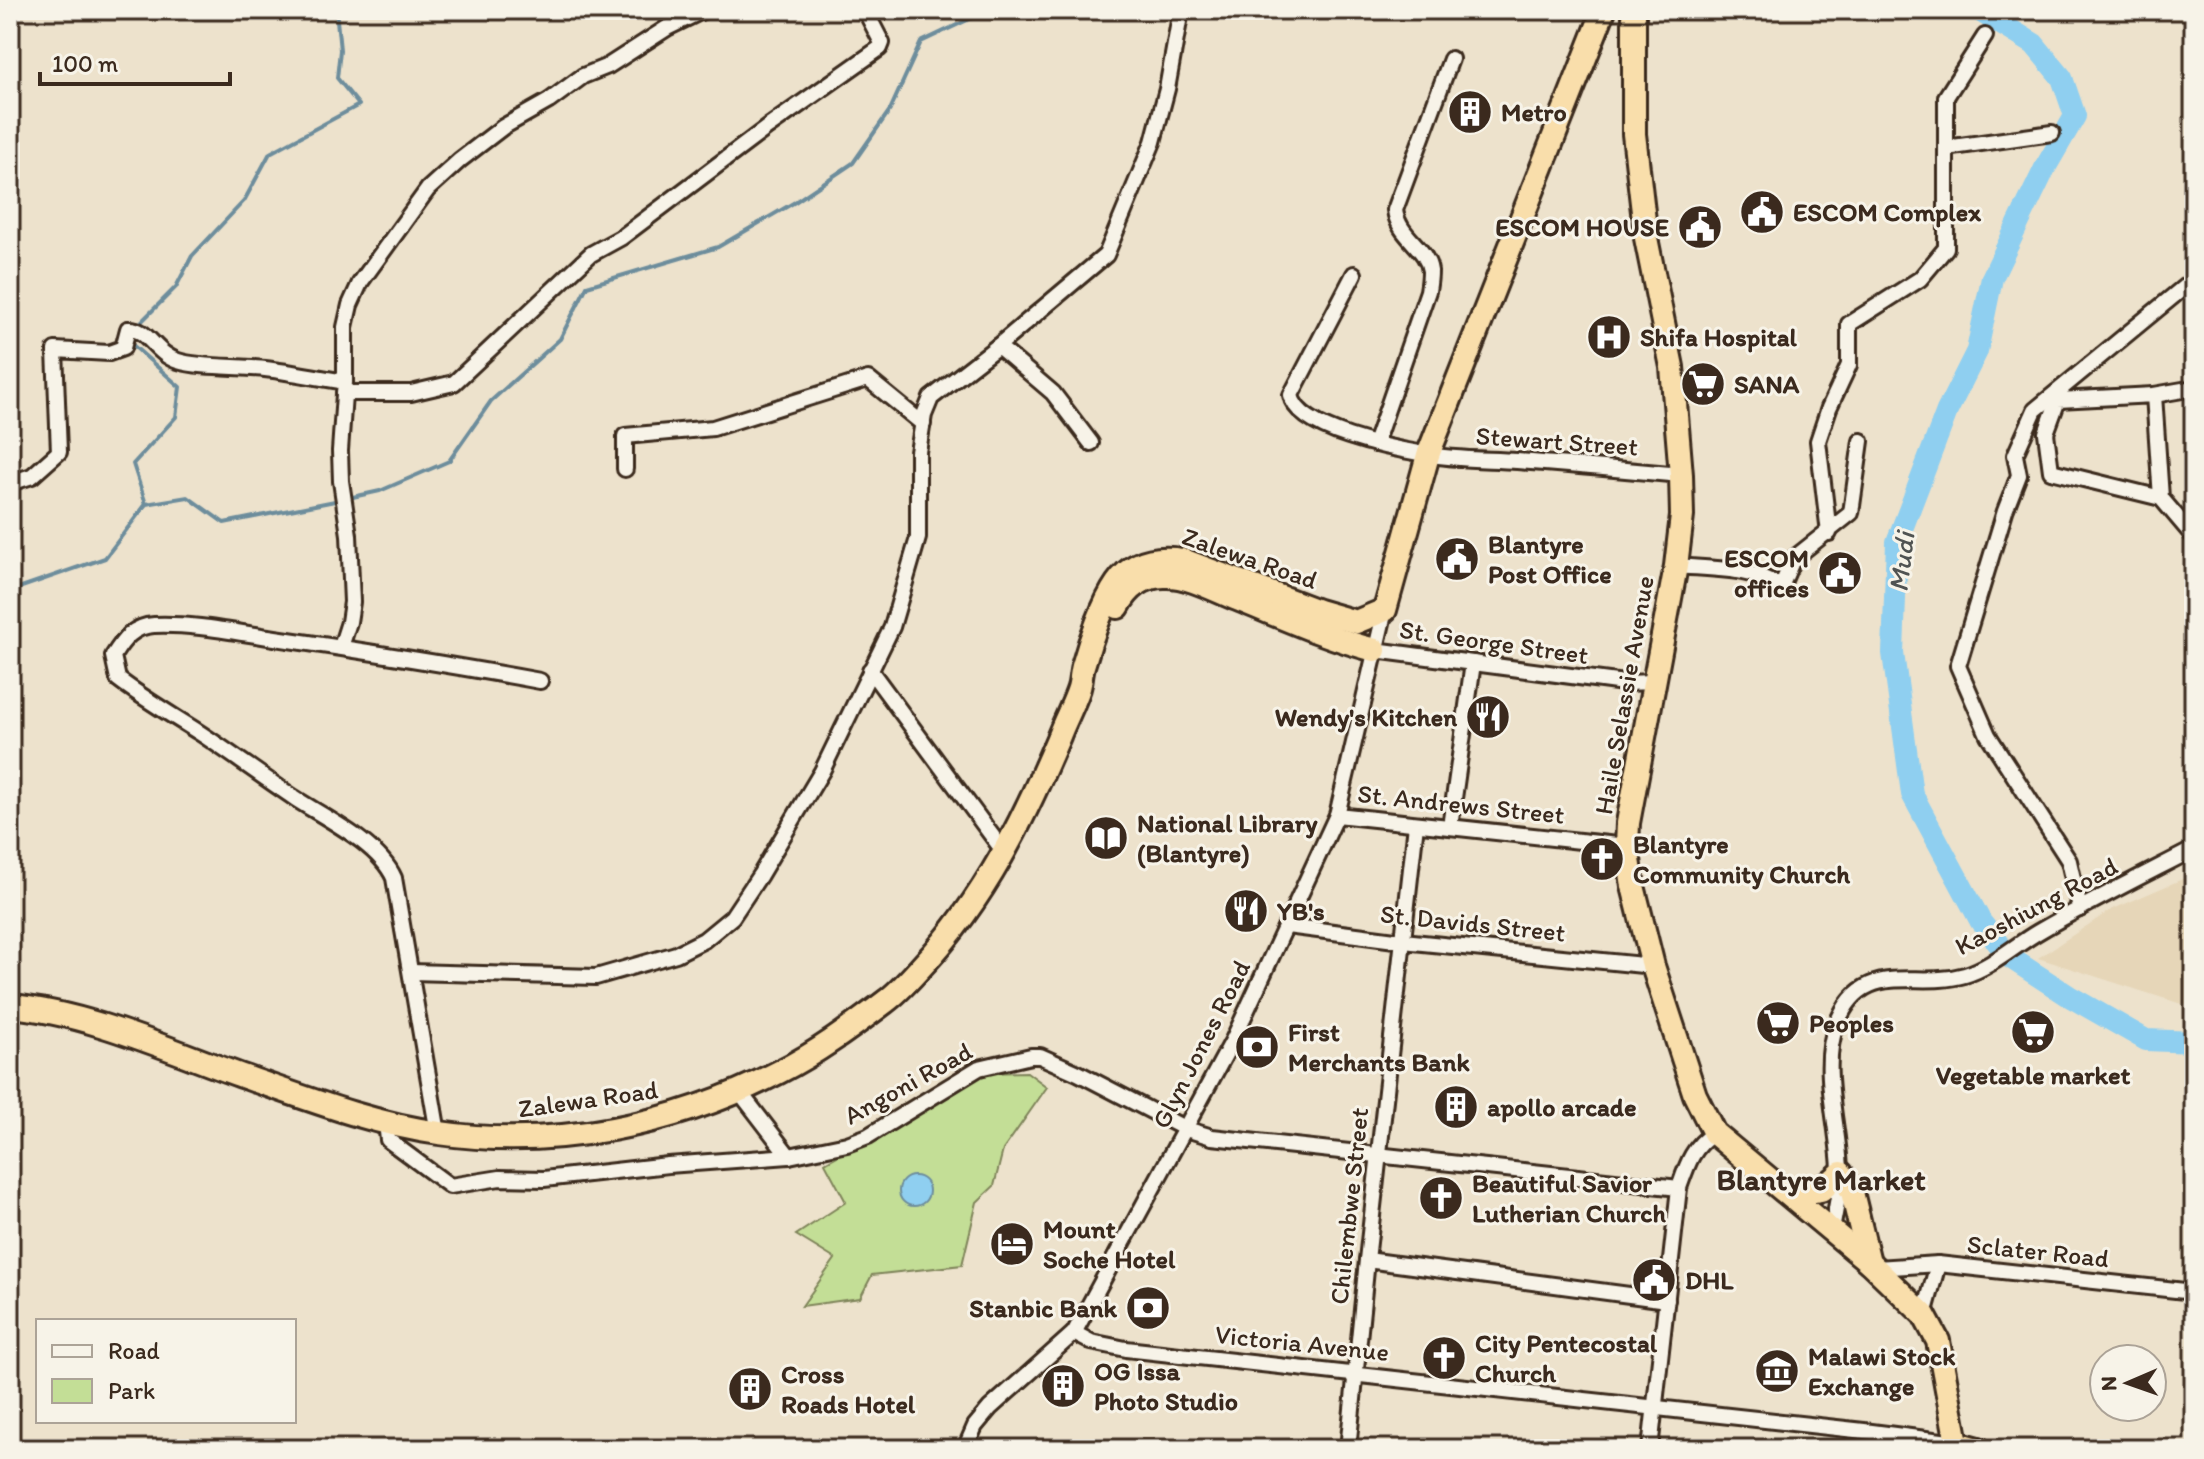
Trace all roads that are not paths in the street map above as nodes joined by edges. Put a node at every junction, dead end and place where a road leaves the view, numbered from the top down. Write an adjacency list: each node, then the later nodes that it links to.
1 (704, 10): 13 (street)
2 (865, 10): 13 (street)
3 (1181, 10): 12 (street)
4 (1604, 10): 20 (highway)
5 (1634, 10): 22 (highway, Haile Selassie Avenue)
6 (1985, 36): 9 (street)
7 (1451, 59): 19 (street)
8 (2052, 133): 9 (street)
9 (1946, 148): 25 (street)
10 (1354, 274): 19 (street, Stewart Street)
11 (2194, 279): 42 (street)
12 (998, 346): 16 (street); 18 (street)
13 (344, 388): 23 (street); 29 (street)
14 (2194, 388): 15 (street)
15 (2154, 395): 24 (street); 24 (street)
16 (923, 424): 21 (street); 32 (street)
17 (1861, 441): 25 (street)
18 (1091, 443)
19 (1375, 444): 20 (street, Stewart Street)
20 (1428, 455): 22 (street, Stewart Street); 28 (highway)
21 (625, 469)
22 (1681, 475): 27 (highway, Haile Selassie Avenue)
23 (10, 483)
24 (2161, 498): 26 (street)
25 (1829, 533): 27 (street)
26 (2194, 537)
27 (1676, 566): 34 (highway, Haile Selassie Avenue)
28 (1385, 610): 30 (street, Glyn Jones Road); 35 (highway, Zalewa Road)
29 (341, 647): 33 (street); 46 (street)
30 (1375, 650): 31 (street, St. George Street); 35 (highway, Zalewa Road); 36 (street, Glyn Jones Road)
31 (1473, 663): 34 (street, St. George Street); 38 (street)
32 (870, 670): 41 (street); 46 (street)
33 (540, 681)
34 (1655, 682): 39 (highway, Haile Selassie Avenue)
35 (1079, 687): 41 (highway, Zalewa Road)
36 (1337, 815): 37 (street, St. Andrews Street); 43 (street, Glyn Jones Road)
37 (1416, 824): 38 (street, St. Andrews Street); 44 (street, Chilembwe Street)
38 (1450, 827): 39 (street, St. Andrews Street)
39 (1627, 846): 45 (highway, Haile Selassie Avenue)
40 (2194, 849): 42 (street, Kaoshiung Road)
41 (1004, 852): 48 (highway, Zalewa Road)
42 (2080, 909): 55 (street, Kaoshiung Road)
43 (1287, 926): 44 (street, St. Davids Street); 50 (street, Glyn Jones Road)
44 (1403, 941): 45 (street, St. Davids Street); 54 (street, Chilembwe Street)
45 (1653, 966): 52 (highway, Haile Selassie Avenue)
46 (411, 972): 51 (street)
47 (10, 1006): 49 (highway, Zalewa Road)
48 (739, 1091): 51 (highway, Zalewa Road); 53 (street)
49 (386, 1123): 51 (highway, Zalewa Road); 53 (street, Angoni Road)
50 (1186, 1129): 53 (street, Angoni Road); 54 (street, Angoni Road); 65 (street, Glyn Jones Road)
51 (438, 1133)
52 (1714, 1133): 56 (street); 57 (highway, Haile Selassie Avenue)
53 (789, 1156)
54 (1378, 1156): 56 (street, Angoni Road); 59 (street, Chilembwe Street)
55 (1841, 1173): 57 (highway); 58 (street, Kaoshiung Road); 61 (highway)
56 (1679, 1188): 63 (street)
57 (1792, 1195): 58 (highway, Haile Selassie Avenue)
58 (1832, 1231): 61 (highway, Haile Selassie Avenue)
59 (1367, 1260): 63 (street); 66 (street, Chilembwe Street)
60 (1938, 1264): 61 (street, Sclater Road); 62 (street, Sclater Road); 64 (street)
61 (1872, 1265): 64 (highway, Haile Selassie Avenue)
62 (2194, 1292)
63 (1667, 1300): 67 (street)
64 (1924, 1315): 68 (highway, Haile Selassie Avenue)
65 (1074, 1333): 66 (street, Victoria Avenue); 69 (street, Glyn Jones Road)
66 (1356, 1373): 67 (street, Victoria Avenue); 70 (street, Chilembwe Street)
67 (1654, 1407): 68 (street, Victoria Avenue); 71 (street)
68 (1964, 1447)
69 (965, 1449)
70 (1348, 1449)
71 (1650, 1449)

